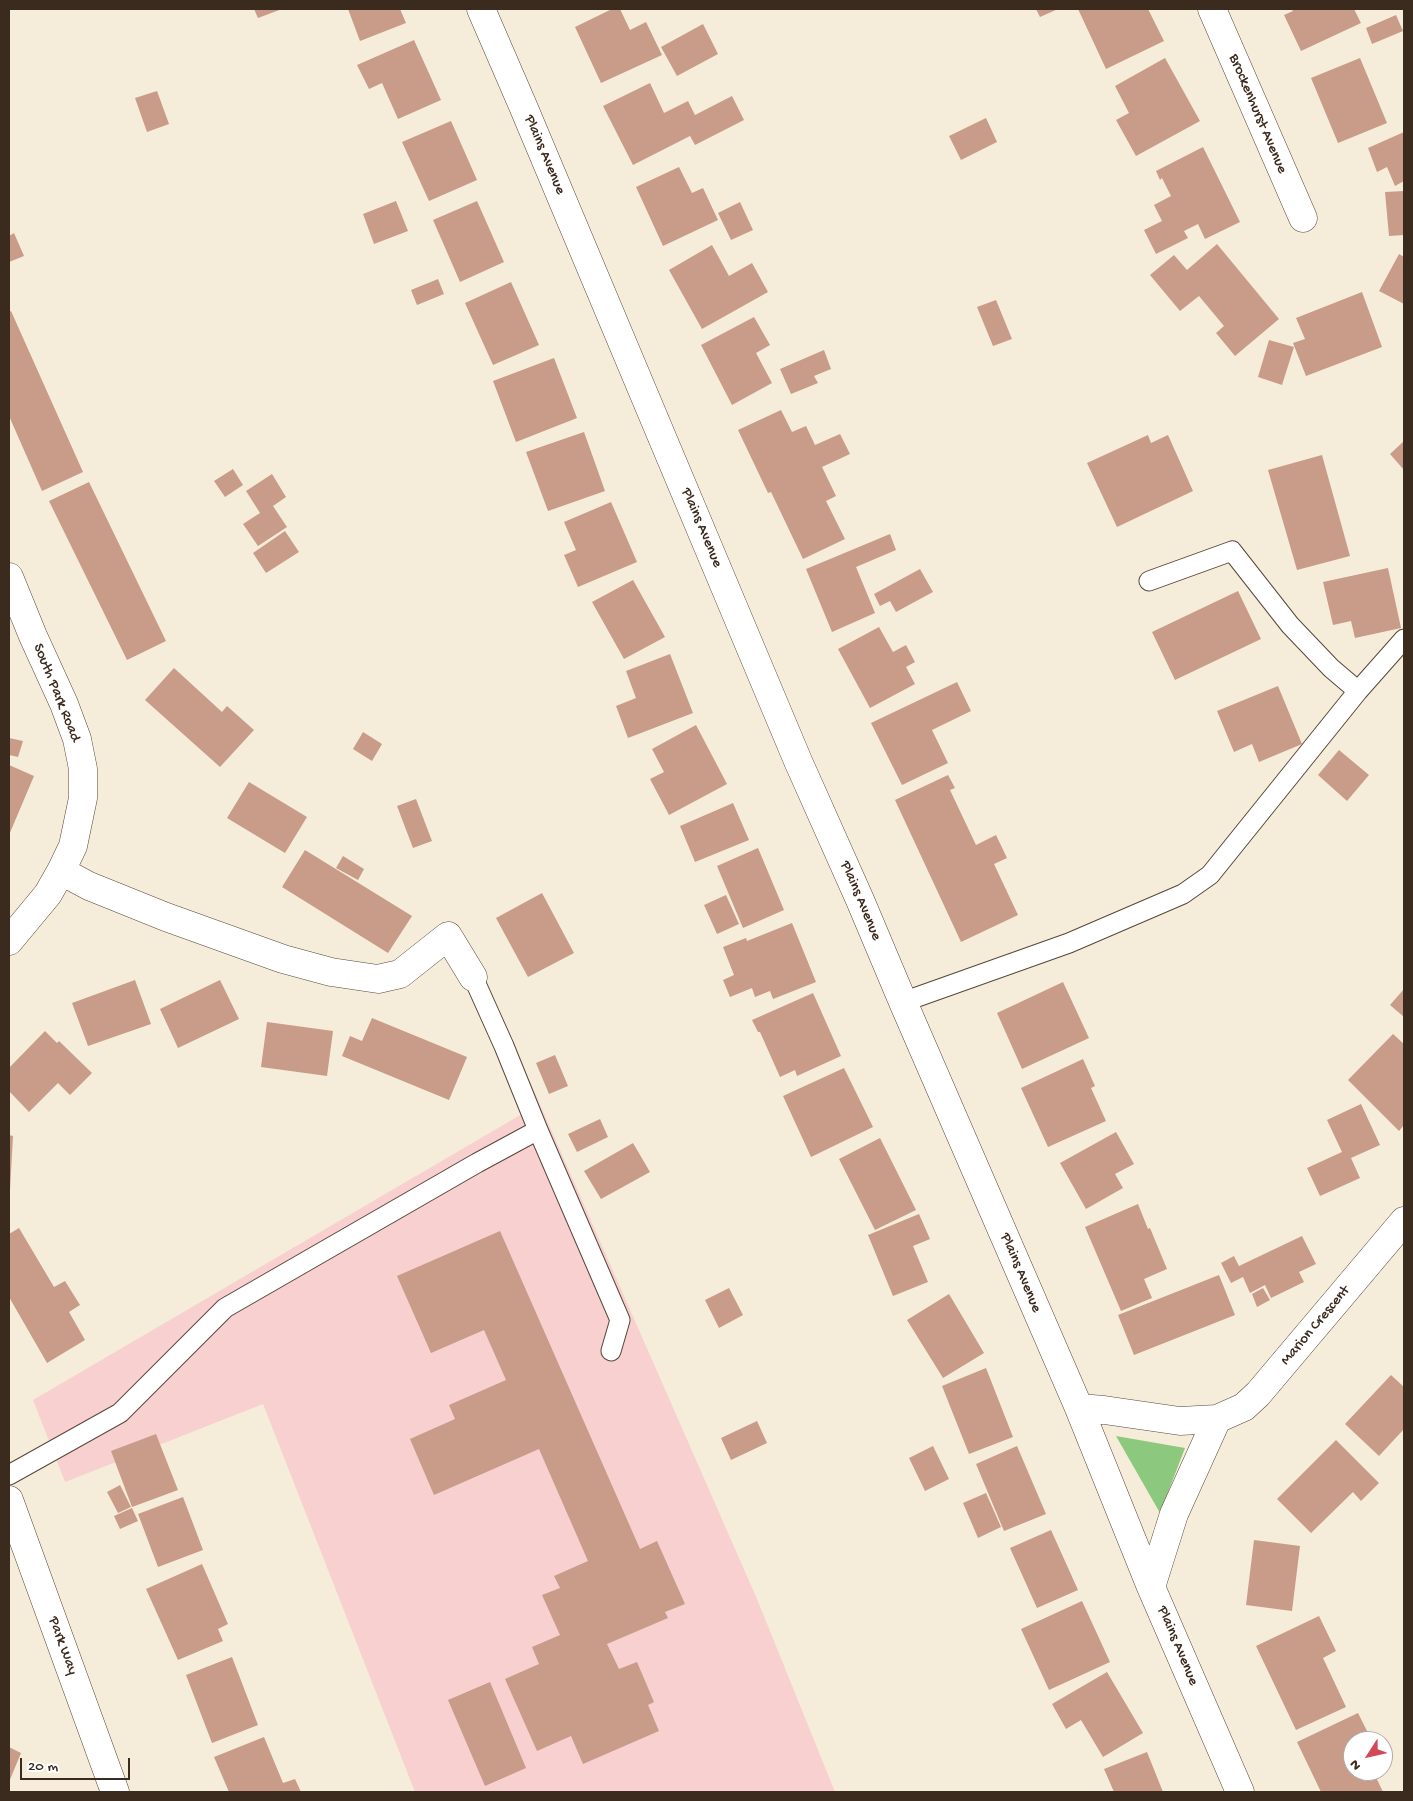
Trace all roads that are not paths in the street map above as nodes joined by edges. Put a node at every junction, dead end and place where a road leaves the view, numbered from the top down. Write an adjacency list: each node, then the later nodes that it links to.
1 (481, 9): 11 (street, Plains Avenue)
2 (1212, 9): 3 (street, Brockenhurst Avenue)
3 (1302, 218)
4 (9, 577): 8 (street, South Park Road)
5 (1149, 580): 7 (lane)
6 (1404, 639): 7 (lane)
7 (1358, 692): 11 (lane)
8 (61, 871): 9 (street, South Park Road); 10 (street)
9 (9, 941)
10 (473, 977): 12 (lane)
11 (903, 1002): 15 (street, Plains Avenue)
12 (538, 1130): 14 (lane); 17 (lane)
13 (1404, 1221): 16 (street, Marion Crescent)
14 (611, 1352)
15 (1079, 1408): 16 (street, Marion Crescent); 19 (street, Plains Avenue)
16 (1217, 1419): 19 (street)
17 (9, 1475)
18 (9, 1500): 20 (street, Park Way)
19 (1151, 1587): 21 (street, Plains Avenue)
20 (116, 1792)
21 (1240, 1792)

